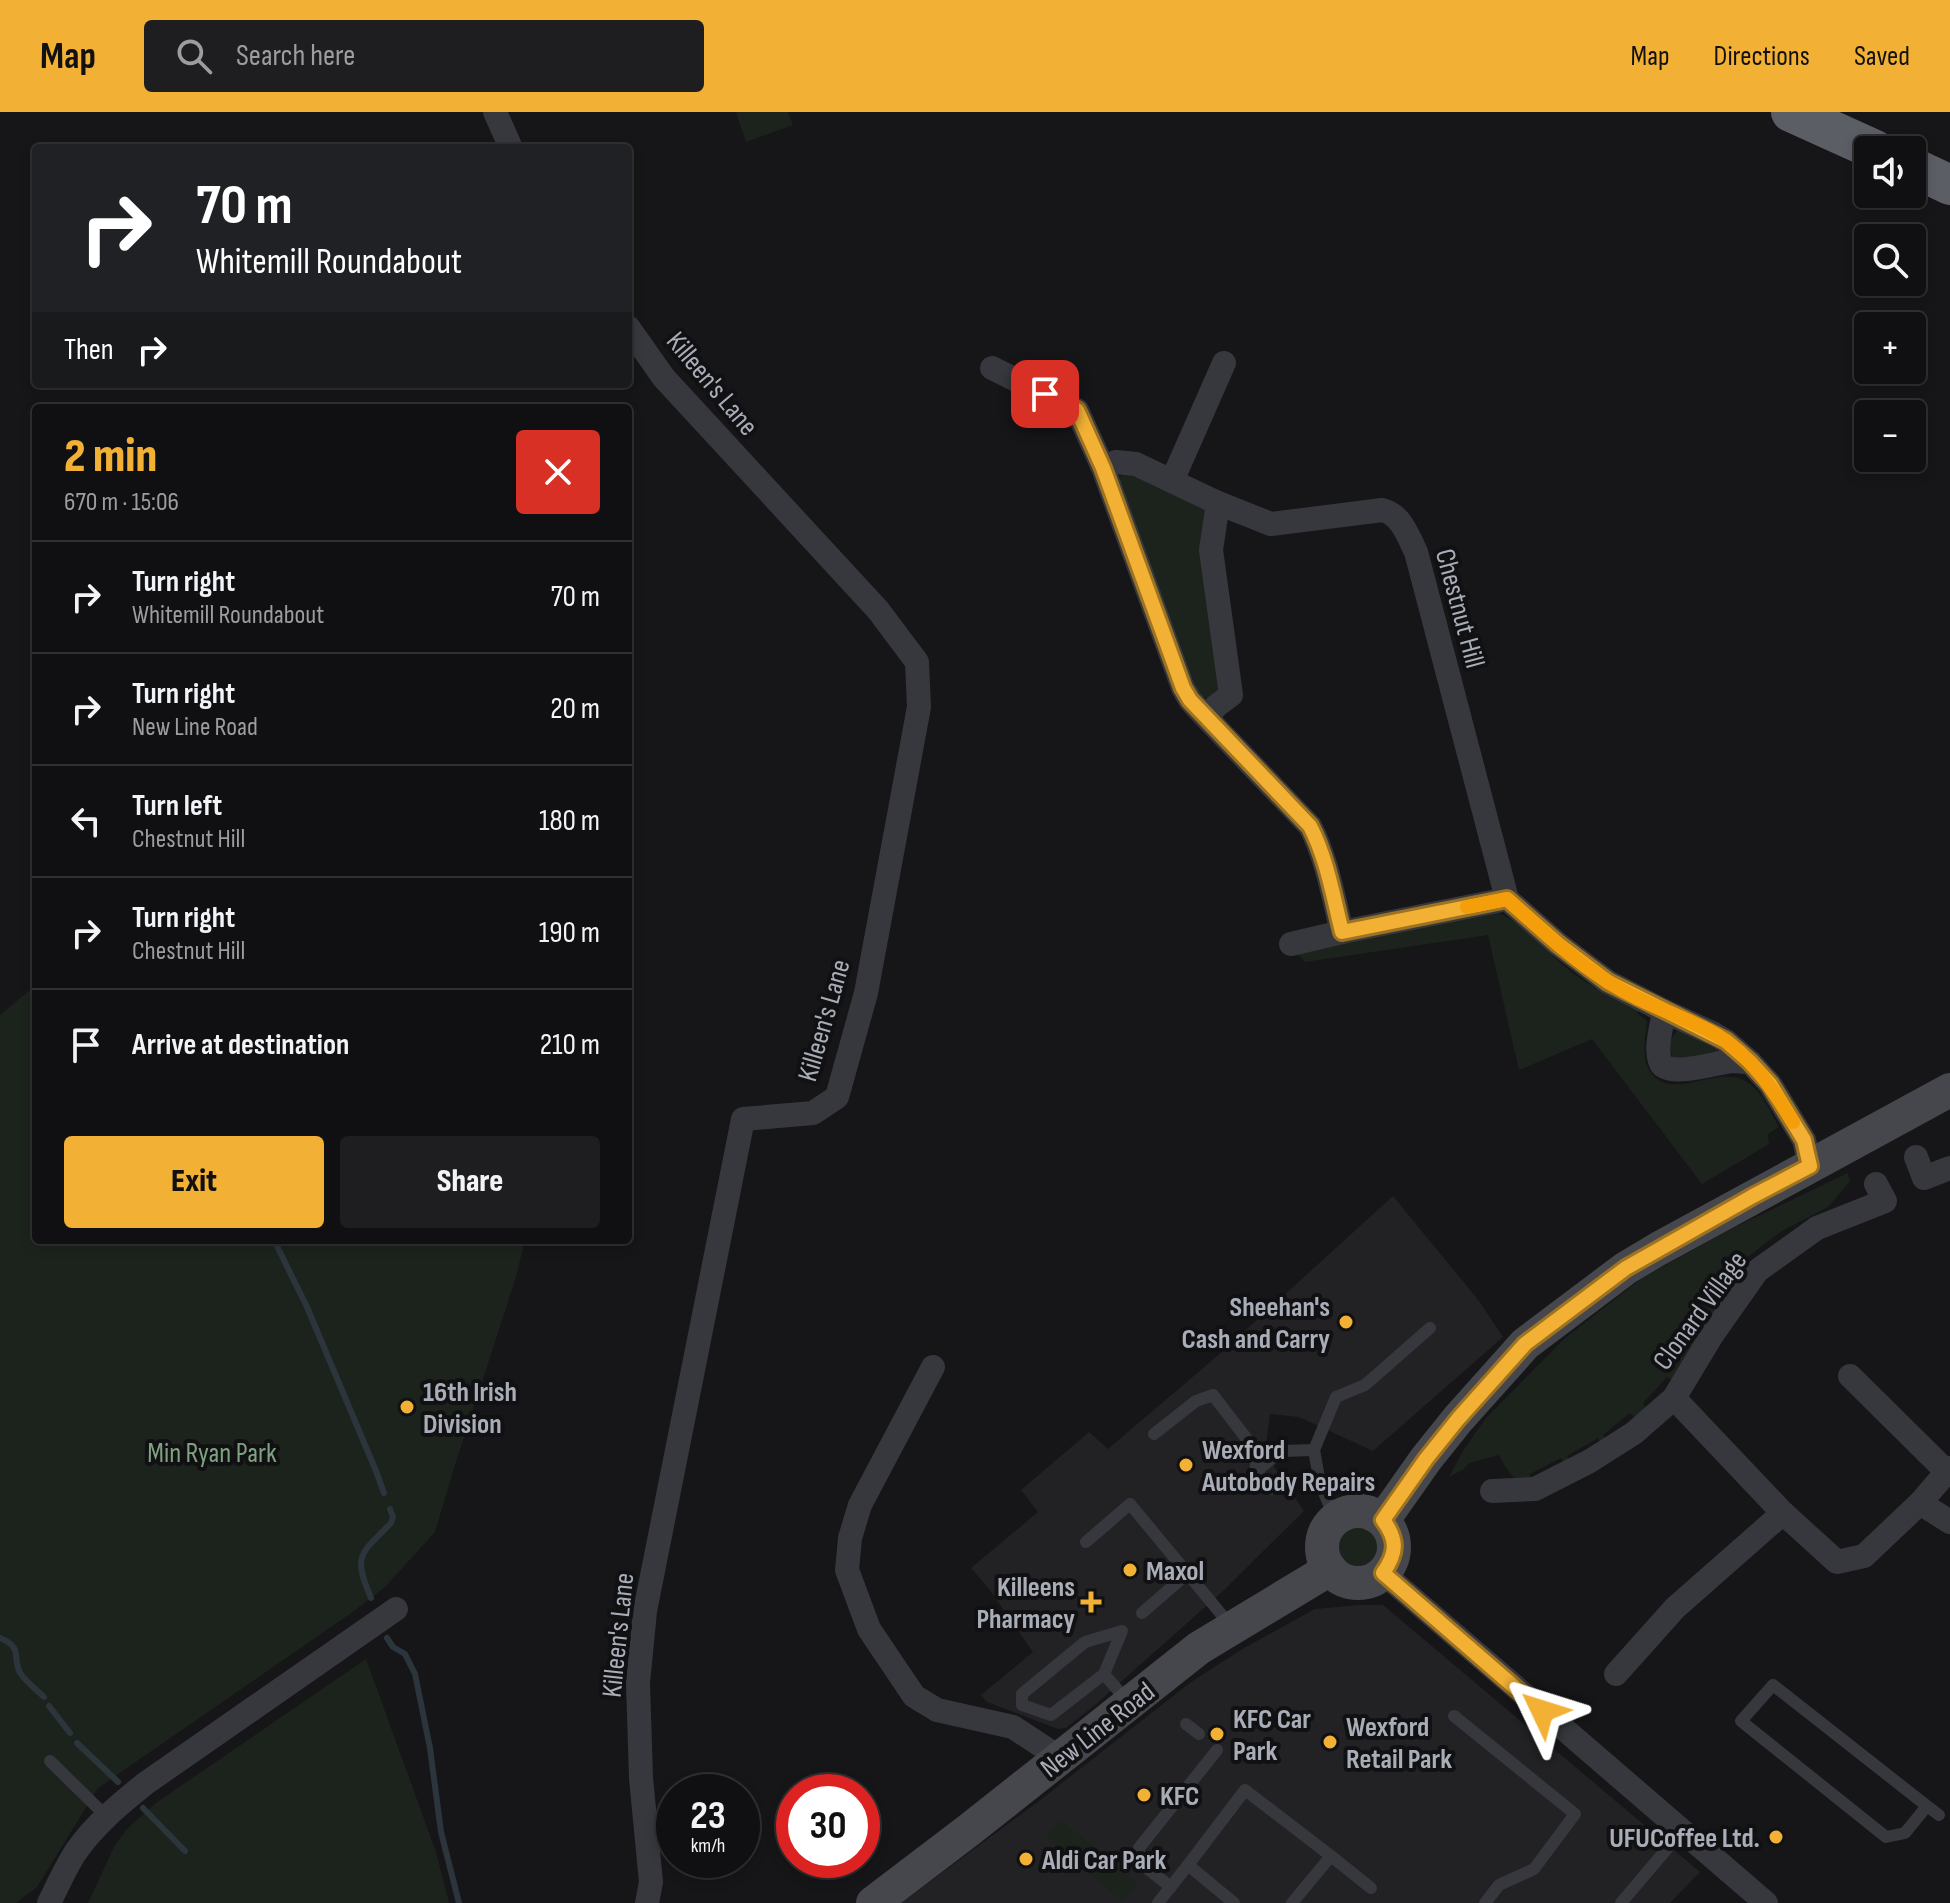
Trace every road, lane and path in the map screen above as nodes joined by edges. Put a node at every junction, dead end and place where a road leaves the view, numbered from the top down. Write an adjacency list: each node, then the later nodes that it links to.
1 (495, 112): 4 (street)
2 (1791, 112): 3 (highway)
3 (1854, 140)
4 (509, 144)
5 (1926, 174): 6 (highway)
6 (1950, 185)
7 (632, 333): 65 (street, Killeen's Lane)
8 (1224, 363): 11 (street)
9 (992, 368): 10 (street)
10 (1103, 468): 11 (street, Chestnut Hill); 13 (street)
11 (1172, 481): 12 (street, Chestnut Hill)
12 (1218, 503): 13 (street); 14 (street, Chestnut Hill)
13 (1208, 718): 15 (street)
14 (1507, 899): 15 (street); 17 (street)
15 (1342, 932): 16 (street)
16 (1291, 944)
17 (1664, 1011): 18 (street); 18 (street)
18 (1750, 1062): 21 (street)
19 (1950, 1090): 21 (main road)
20 (1916, 1157): 22 (street)
21 (1810, 1166): 37 (main road)
22 (1950, 1168)
23 (1876, 1184): 27 (street, Clonard Village)
24 (1430, 1328): 29 (lane)
25 (933, 1367): 53 (street)
26 (1850, 1376): 30 (street, Clonard Village)
27 (1674, 1398): 33 (street, Clonard Village); 35 (street, Clonard Village)
28 (1154, 1434): 31 (lane)
29 (1314, 1450): 31 (lane); 36 (lane)
30 (1948, 1470): 34 (street, Clonard Village)
31 (1256, 1471): 32 (lane)
32 (1270, 1489)
33 (1492, 1491)
34 (1920, 1503): 35 (street, Clonard Village); 38 (street)
35 (1783, 1513): 47 (street)
36 (1335, 1519): 37 (main road); 40 (main road)
37 (1383, 1520): 42 (main road)
38 (1950, 1522)
39 (1086, 1542): 41 (lane)
40 (1330, 1569): 42 (main road); 45 (main road, New Line Road)
41 (1188, 1573): 44 (lane); 45 (lane)
42 (1383, 1573): 58 (street)
43 (396, 1609): 57 (street)
44 (1142, 1613)
45 (1233, 1628): 48 (main road, New Line Road)
46 (1104, 1674): 46 (lane); 48 (lane)
47 (1616, 1674)
48 (1129, 1703): 53 (main road, New Line Road)
49 (1454, 1716): 69 (lane)
50 (1186, 1724): 51 (lane)
51 (1199, 1734)
52 (1217, 1750): 61 (lane)
53 (1060, 1758): 66 (main road, New Line Road)
54 (50, 1761): 57 (lane)
55 (1927, 1806): 55 (lane); 56 (lane)
56 (1939, 1815)
57 (106, 1816): 64 (street)
58 (1682, 1831): 70 (lane); 71 (street)
59 (1331, 1856): 60 (lane); 62 (lane); 63 (lane)
60 (1188, 1865): 61 (lane); 68 (lane)
61 (1171, 1887): 67 (lane)
62 (1371, 1888)
63 (1300, 1900)
64 (49, 1903)
65 (647, 1903)
66 (873, 1903)
67 (1158, 1903)
68 (1234, 1903)
69 (1485, 1903)
70 (1621, 1903)
71 (1766, 1903)

